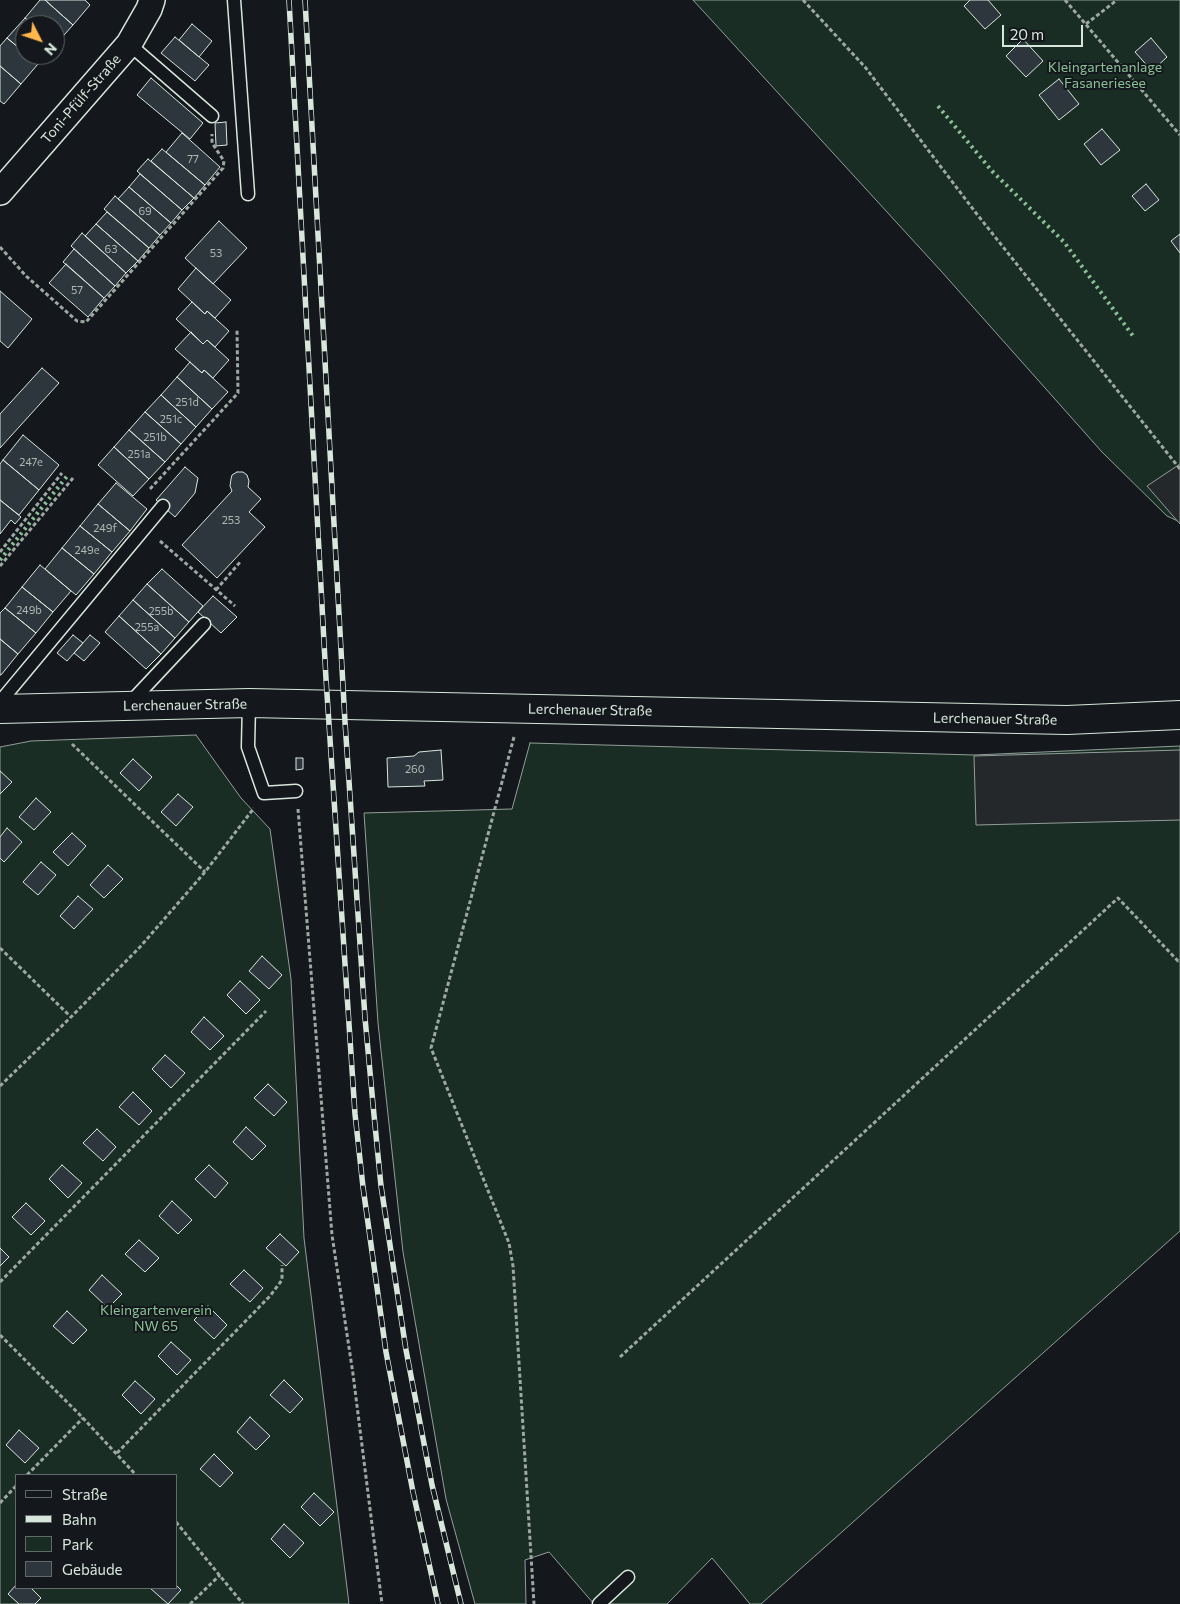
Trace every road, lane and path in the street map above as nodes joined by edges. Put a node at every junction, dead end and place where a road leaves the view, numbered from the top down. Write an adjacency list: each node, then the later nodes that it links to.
1 (152, 0): 7 (street, Toni-Pfülf-Straße)
2 (234, 0): 11 (lane)
3 (803, 0): 14 (path)
4 (1065, 0): 6 (path)
5 (1117, 0): 6 (path)
6 (1086, 24): 9 (path)
7 (129, 44): 8 (lane); 10 (street, Toni-Pfülf-Straße)
8 (212, 116): 12 (path)
9 (1180, 135)
10 (0, 192)
11 (248, 194)
12 (0, 247)
13 (237, 330): 17 (path)
14 (1180, 469)
15 (62, 473): 19 (path)
16 (72, 478): 21 (path)
17 (159, 511): 18 (lane)
18 (145, 528): 22 (path); 25 (lane)
19 (0, 552)
20 (241, 561): 22 (path)
21 (0, 566)
22 (216, 590): 23 (path)
23 (235, 606)
24 (204, 624): 27 (lane)
25 (0, 702)
26 (249, 703): 27 (main road, Lerchenauer Straße); 29 (main road, Lerchenauer Straße); 33 (lane)
27 (127, 706): 28 (main road, Lerchenauer Straße)
28 (0, 708)
29 (1180, 715)
30 (514, 737): 56 (path)
31 (72, 744): 34 (path)
32 (296, 791): 33 (lane); 55 (path)
33 (264, 793): 34 (path)
34 (205, 872): 38 (path)
35 (0, 948): 38 (path)
36 (1180, 960): 43 (path)
37 (266, 1011): 41 (path)
38 (71, 1017): 39 (path)
39 (0, 1086)
40 (282, 1265): 45 (path)
41 (0, 1282)
42 (0, 1335): 44 (path)
43 (620, 1356)
44 (83, 1418): 45 (path); 46 (path)
45 (117, 1453): 47 (path)
46 (28, 1474)
47 (135, 1474)
48 (15, 1487): 49 (path)
49 (0, 1503)
50 (178, 1524): 51 (path)
51 (220, 1575): 53 (path); 54 (path)
52 (628, 1577): 57 (lane)
53 (190, 1604)
54 (244, 1604)
55 (382, 1604)
56 (534, 1604)
57 (599, 1604)

